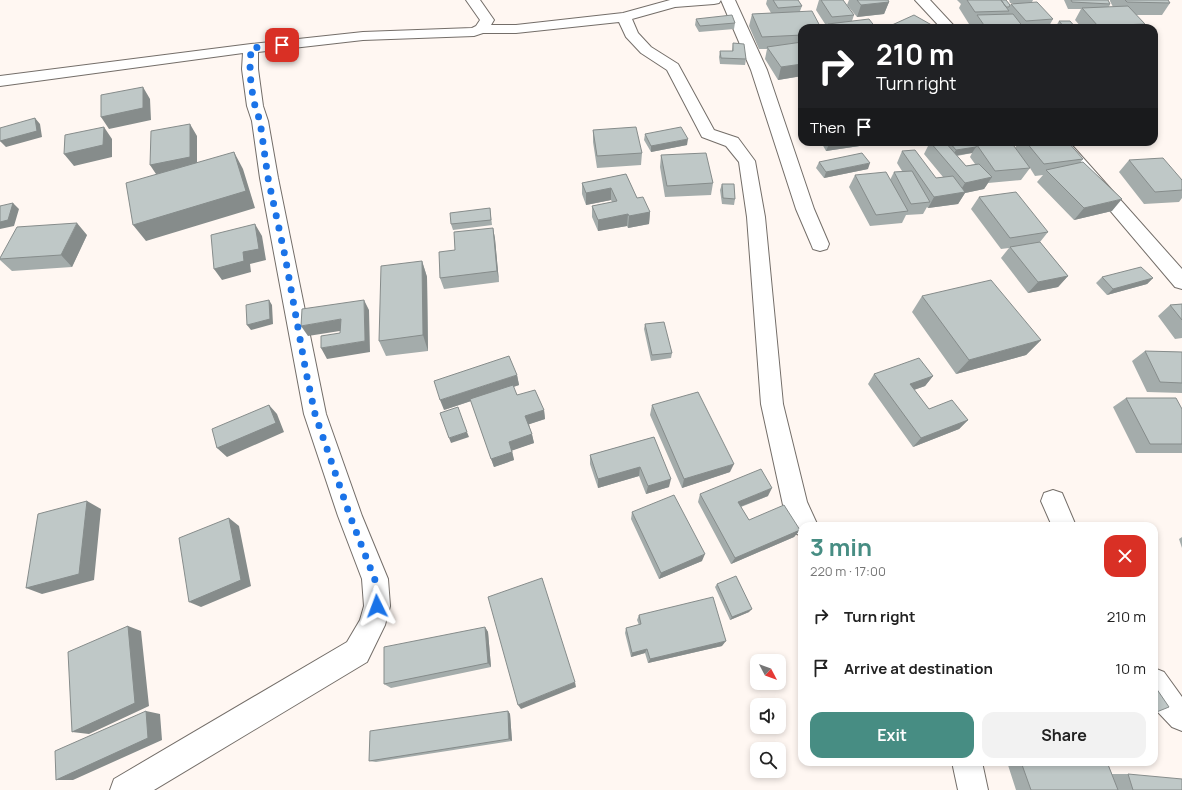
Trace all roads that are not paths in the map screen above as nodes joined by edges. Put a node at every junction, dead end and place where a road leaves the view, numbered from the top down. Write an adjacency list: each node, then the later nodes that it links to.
1 (473, 0): 7 (street)
2 (714, 0): 5 (street)
3 (728, 0): 11 (street)
4 (922, 0): 6 (street)
5 (624, 17): 7 (street); 14 (street)
6 (945, 24)
7 (481, 29): 8 (street)
8 (251, 48): 9 (street); 19 (street)
9 (0, 81)
10 (1063, 146): 12 (street)
11 (820, 244)
12 (1182, 282)
13 (1053, 501): 15 (street)
14 (804, 522)
15 (1062, 522)
16 (1158, 688): 17 (street)
17 (1182, 717)
18 (968, 766): 20 (street)
19 (125, 790)
20 (973, 790)

